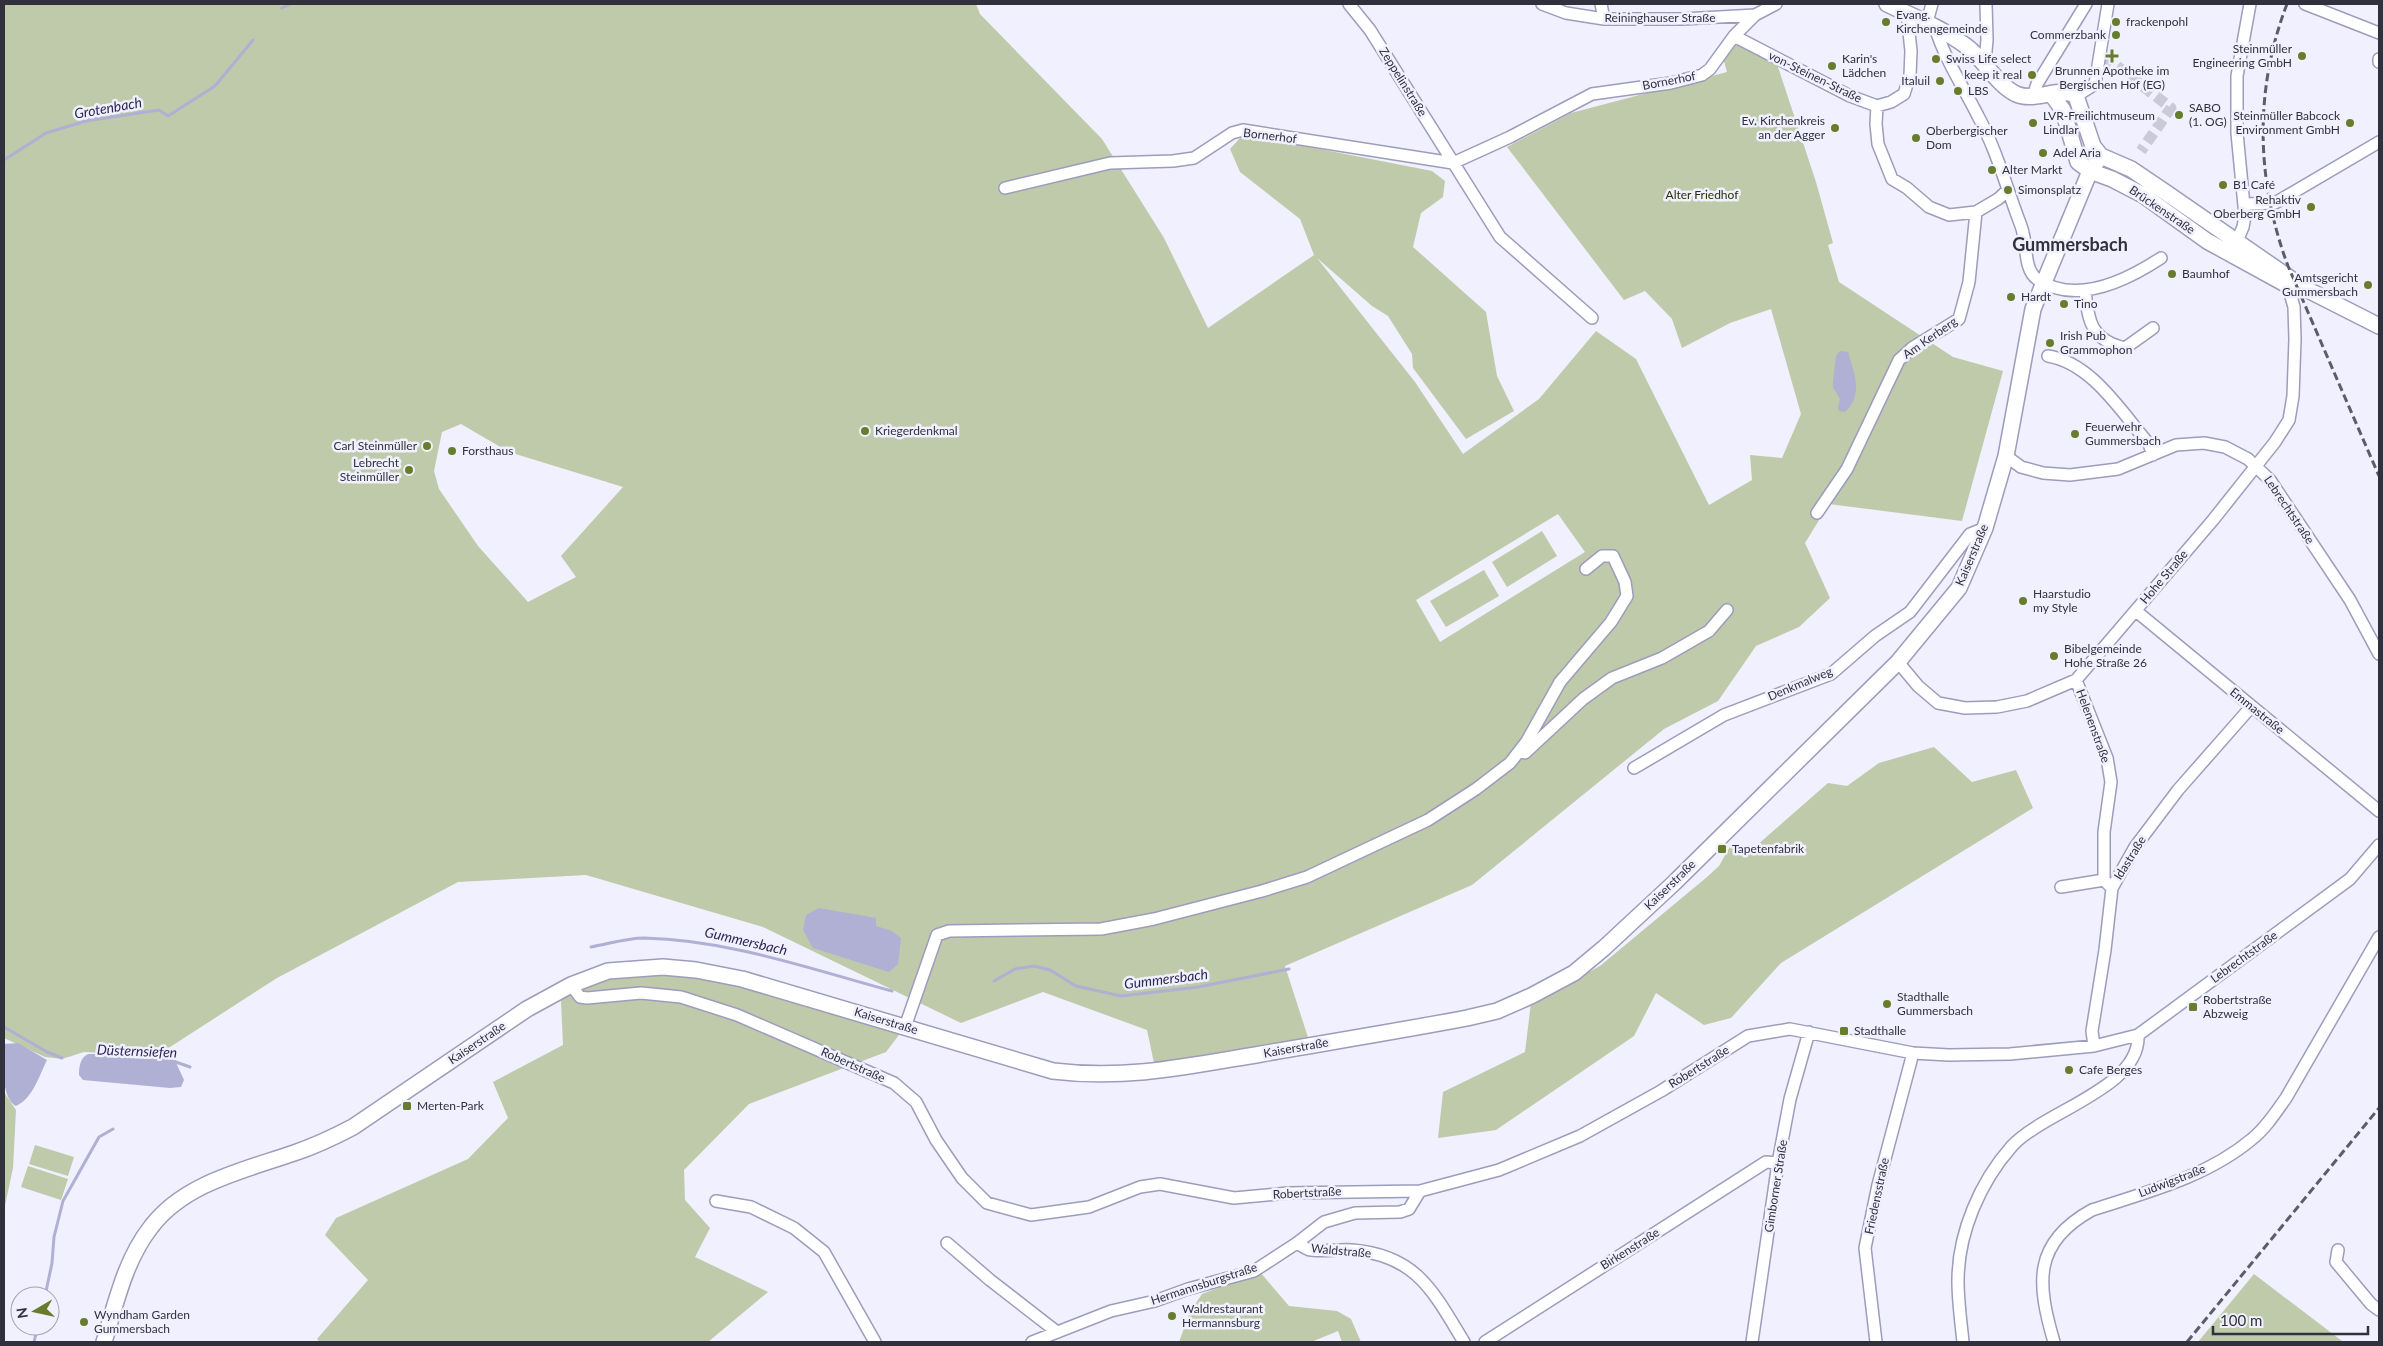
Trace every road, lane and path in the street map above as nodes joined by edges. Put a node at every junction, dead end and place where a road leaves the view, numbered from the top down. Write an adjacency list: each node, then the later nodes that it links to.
1 (1349, 4): 25 (street, Zeppelinstraße)
2 (1542, 4): 14 (street, Reininghauser Straße)
3 (1601, 4): 14 (street)
4 (1776, 4): 13 (street, Reininghauser Straße)
5 (1887, 4): 12 (street)
6 (1932, 4): 15 (street)
7 (1986, 4): 18 (street)
8 (2086, 4): 20 (street)
9 (2108, 4): 21 (street)
10 (2250, 4): 29 (street)
11 (2305, 4): 16 (street)
12 (1908, 14): 15 (street); 22 (street, von-Steinen-Straße)
13 (1755, 15): 14 (street, Reininghauser Straße); 17 (street, Bornerhof)
14 (1604, 19)
15 (1931, 25): 18 (street); 28 (street)
16 (2379, 33)
17 (1734, 36): 22 (street, von-Steinen-Straße); 25 (street, Bornerhof)
18 (1985, 62): 20 (street)
19 (2052, 95): 20 (street); 21 (street); 26 (street)
20 (2033, 96)
21 (2076, 96): 24 (street)
22 (1877, 106): 30 (street)
23 (2379, 142): 29 (street)
24 (2101, 156): 26 (street, Kaiserstraße); 31 (street, Brückenstraße)
25 (1453, 163): 27 (street, Bornerhof); 37 (street)
26 (2090, 171): 31 (street, Brückenstraße); 33 (street, Kaiserstraße)
27 (1005, 188)
28 (2008, 190): 30 (street); 33 (street)
29 (2245, 204): 31 (street)
30 (1976, 212): 44 (street, Am Kerberg)
31 (2233, 248): 34 (street, Brückenstraße); 35 (street, Brückenstraße)
32 (2160, 258): 36 (street)
33 (2044, 282): 36 (street); 42 (street, Kaiserstraße)
34 (2288, 286): 35 (street, Brückenstraße); 43 (street, Hohe Straße)
35 (2304, 288): 38 (street, Brückenstraße)
36 (2085, 290): 39 (street)
37 (1592, 318)
38 (2379, 326)
39 (2153, 328)
40 (2048, 356): 41 (street)
41 (2153, 455): 42 (street, Lebrechtstraße); 43 (street, Lebrechtstraße)
42 (2006, 456): 45 (street, Kaiserstraße)
43 (2257, 465): 48 (street, Hohe Straße); 49 (street, Lebrechtstraße)
44 (1816, 513)
45 (1985, 528): 50 (street, Kaiserstraße); 54 (street, Denkmalweg)
46 (1586, 569): 53 (street)
47 (1727, 610): 53 (street)
48 (2136, 611): 51 (street, Hohe Straße); 52 (street, Emmastraße)
49 (2379, 654)
50 (1898, 662): 51 (street, Hohe Straße); 61 (street, Kaiserstraße)
51 (2076, 680): 57 (street, Helenenstraße)
52 (2251, 707): 55 (street, Emmastraße); 57 (street, Idastraße)
53 (1510, 763): 61 (street)
54 (1634, 768)
55 (2379, 811)
56 (2379, 845): 63 (street, Lebrechtstraße)
57 (2108, 884): 58 (street); 64 (street, Idastraße)
58 (2061, 887)
59 (2379, 937): 82 (street, Ludwigstraße)
60 (571, 985): 61 (street, Kaiserstraße); 67 (street, Robertstraße); 74 (street, Kaiserstraße)
61 (905, 1027)
62 (1809, 1032): 65 (street, Robertstraße); 66 (street, Gimborner Straße); 67 (street, Robertstraße)
63 (2138, 1035): 64 (street, Lebrechtstraße); 81 (street)
64 (2094, 1046): 65 (street, Robertstraße)
65 (1913, 1053): 80 (street, Friedensstraße)
66 (1778, 1163): 78 (street, Birkenstraße); 79 (street, Gimborner Straße)
67 (1420, 1191): 70 (street, Hermannsburgstraße)
68 (716, 1201): 75 (street)
69 (948, 1243): 73 (street)
70 (1297, 1243): 73 (street, Hermannsburgstraße); 77 (street, Waldstraße)
71 (2338, 1250): 72 (street)
72 (2379, 1310)
73 (1057, 1332): 76 (street, Hermannsburgstraße)
74 (104, 1342)
75 (876, 1342)
76 (1032, 1342)
77 (1464, 1342)
78 (1485, 1342)
79 (1752, 1342)
80 (1876, 1342)
81 (1964, 1342)
82 (2054, 1342)

